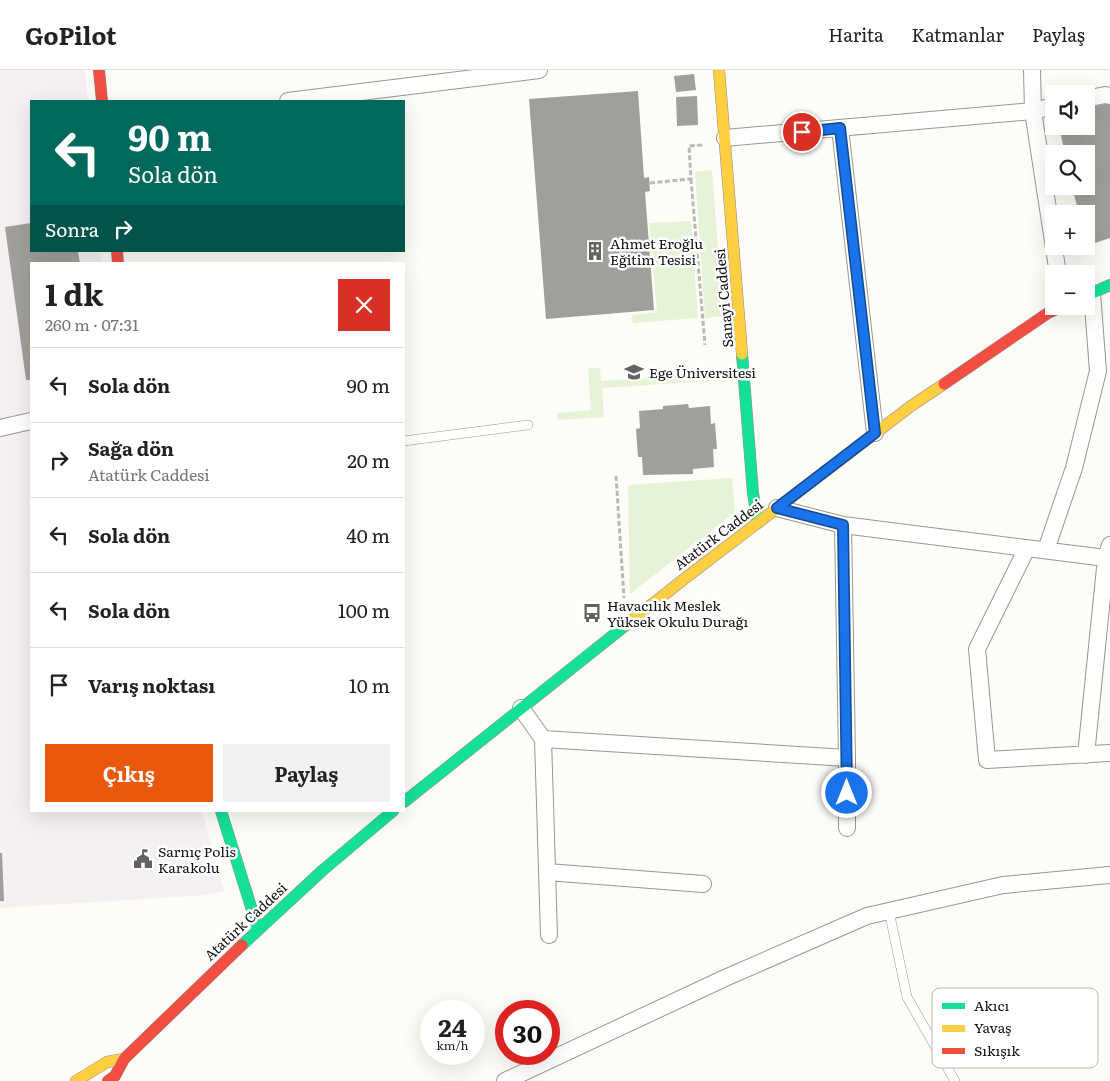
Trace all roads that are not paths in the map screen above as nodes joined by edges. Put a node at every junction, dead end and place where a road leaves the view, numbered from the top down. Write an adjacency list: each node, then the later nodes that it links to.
1 (99, 70): 7 (main road)
2 (538, 70): 8 (street)
3 (719, 70): 12 (main road, Sanayi Caddesi)
4 (1032, 70): 10 (street)
5 (1110, 96): 6 (street)
6 (1095, 98)
7 (102, 100)
8 (296, 100)
9 (1045, 108): 10 (street)
10 (1033, 111): 11 (street); 13 (street)
11 (840, 128): 12 (street); 21 (street)
12 (725, 141): 24 (main road, Sanayi Caddesi)
13 (1057, 265)
14 (1110, 285): 15 (main road)
15 (1095, 291)
16 (1046, 315): 21 (main road, Atatürk Caddesi)
17 (1091, 315): 27 (street)
18 (30, 421): 20 (street)
19 (528, 425): 22 (lane)
20 (0, 428)
21 (875, 433): 23 (main road, Atatürk Caddesi)
22 (405, 441)
23 (777, 508): 24 (main road, Atatürk Caddesi); 25 (street)
24 (758, 522): 29 (main road, Atatürk Caddesi)
25 (843, 525): 26 (street); 33 (street)
26 (1027, 548): 27 (street); 32 (street)
27 (1046, 550): 28 (street)
28 (1108, 551): 32 (street)
29 (521, 708): 30 (street); 34 (main road, Atatürk Caddesi)
30 (543, 739): 33 (street); 38 (street)
31 (1110, 753): 32 (street)
32 (1086, 755)
33 (848, 758): 37 (street)
34 (405, 801)
35 (221, 812): 42 (main road)
36 (391, 812): 42 (main road, Atatürk Caddesi)
37 (847, 828)
38 (547, 872): 40 (street); 43 (street)
39 (1110, 875): 41 (street)
40 (703, 884)
41 (889, 911): 44 (lane); 49 (street)
42 (258, 929): 45 (main road, Atatürk Caddesi)
43 (549, 935)
44 (932, 1041)
45 (124, 1058): 47 (main road); 48 (main road)
46 (948, 1068): 50 (lane)
47 (76, 1081)
48 (108, 1081)
49 (505, 1081)
50 (955, 1081)

